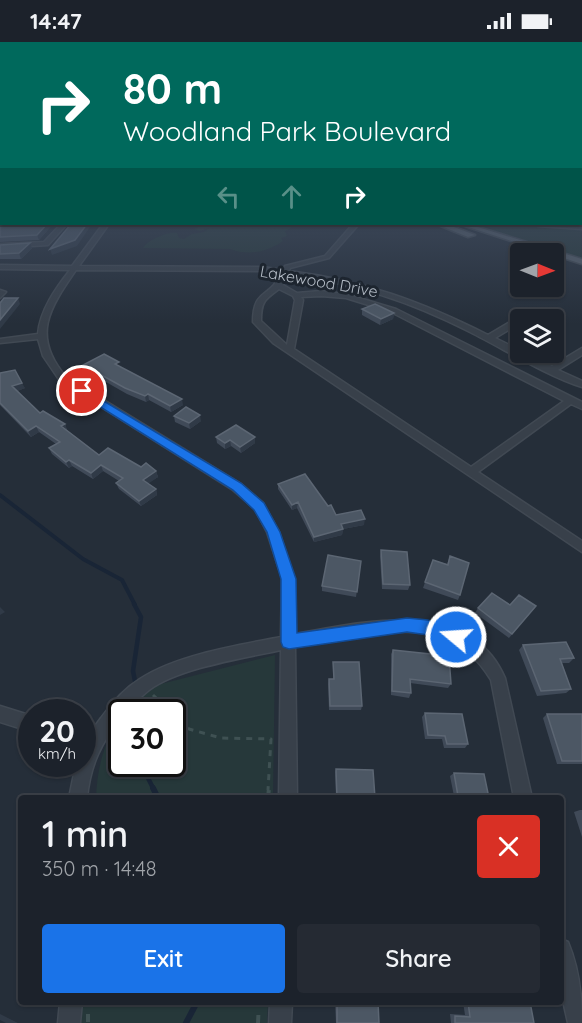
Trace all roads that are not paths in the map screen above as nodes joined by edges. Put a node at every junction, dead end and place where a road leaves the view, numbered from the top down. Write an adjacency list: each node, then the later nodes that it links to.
1 (57, 232): 7 (street)
2 (101, 232): 13 (street)
3 (349, 232): 15 (street)
4 (462, 232): 8 (main road)
5 (486, 232): 6 (main road)
6 (520, 243)
7 (0, 246)
8 (510, 249)
9 (564, 257): 10 (main road)
10 (582, 262)
11 (564, 265): 14 (main road)
12 (0, 267): 13 (street, Lakewood Drive)
13 (76, 267): 15 (street, Lakewood Drive); 19 (street)
14 (582, 270)
15 (284, 272): 16 (street); 20 (street, Lakewood Drive)
16 (279, 286): 17 (street); 22 (street)
17 (296, 295): 22 (street); 26 (street)
18 (510, 326): 20 (street)
19 (42, 336): 21 (street); 30 (street)
20 (489, 338): 24 (street, Lakewood Drive)
21 (0, 341)
22 (290, 350): 28 (street)
23 (582, 351): 24 (street)
24 (552, 370): 25 (street, Lakewood Drive)
25 (582, 384)
26 (571, 400): 27 (street); 28 (street)
27 (582, 406)
28 (472, 471): 29 (street)
29 (582, 547)
30 (289, 642): 33 (street); 36 (street); 37 (street)
31 (0, 714): 32 (street)
32 (18, 720)
33 (96, 733)
34 (82, 777): 35 (street)
35 (79, 795)
36 (288, 795)
37 (522, 795)
38 (564, 961): 43 (street)
39 (71, 1005): 41 (street)
40 (280, 1005): 42 (street)
41 (69, 1023)
42 (280, 1023)
43 (579, 1023)

